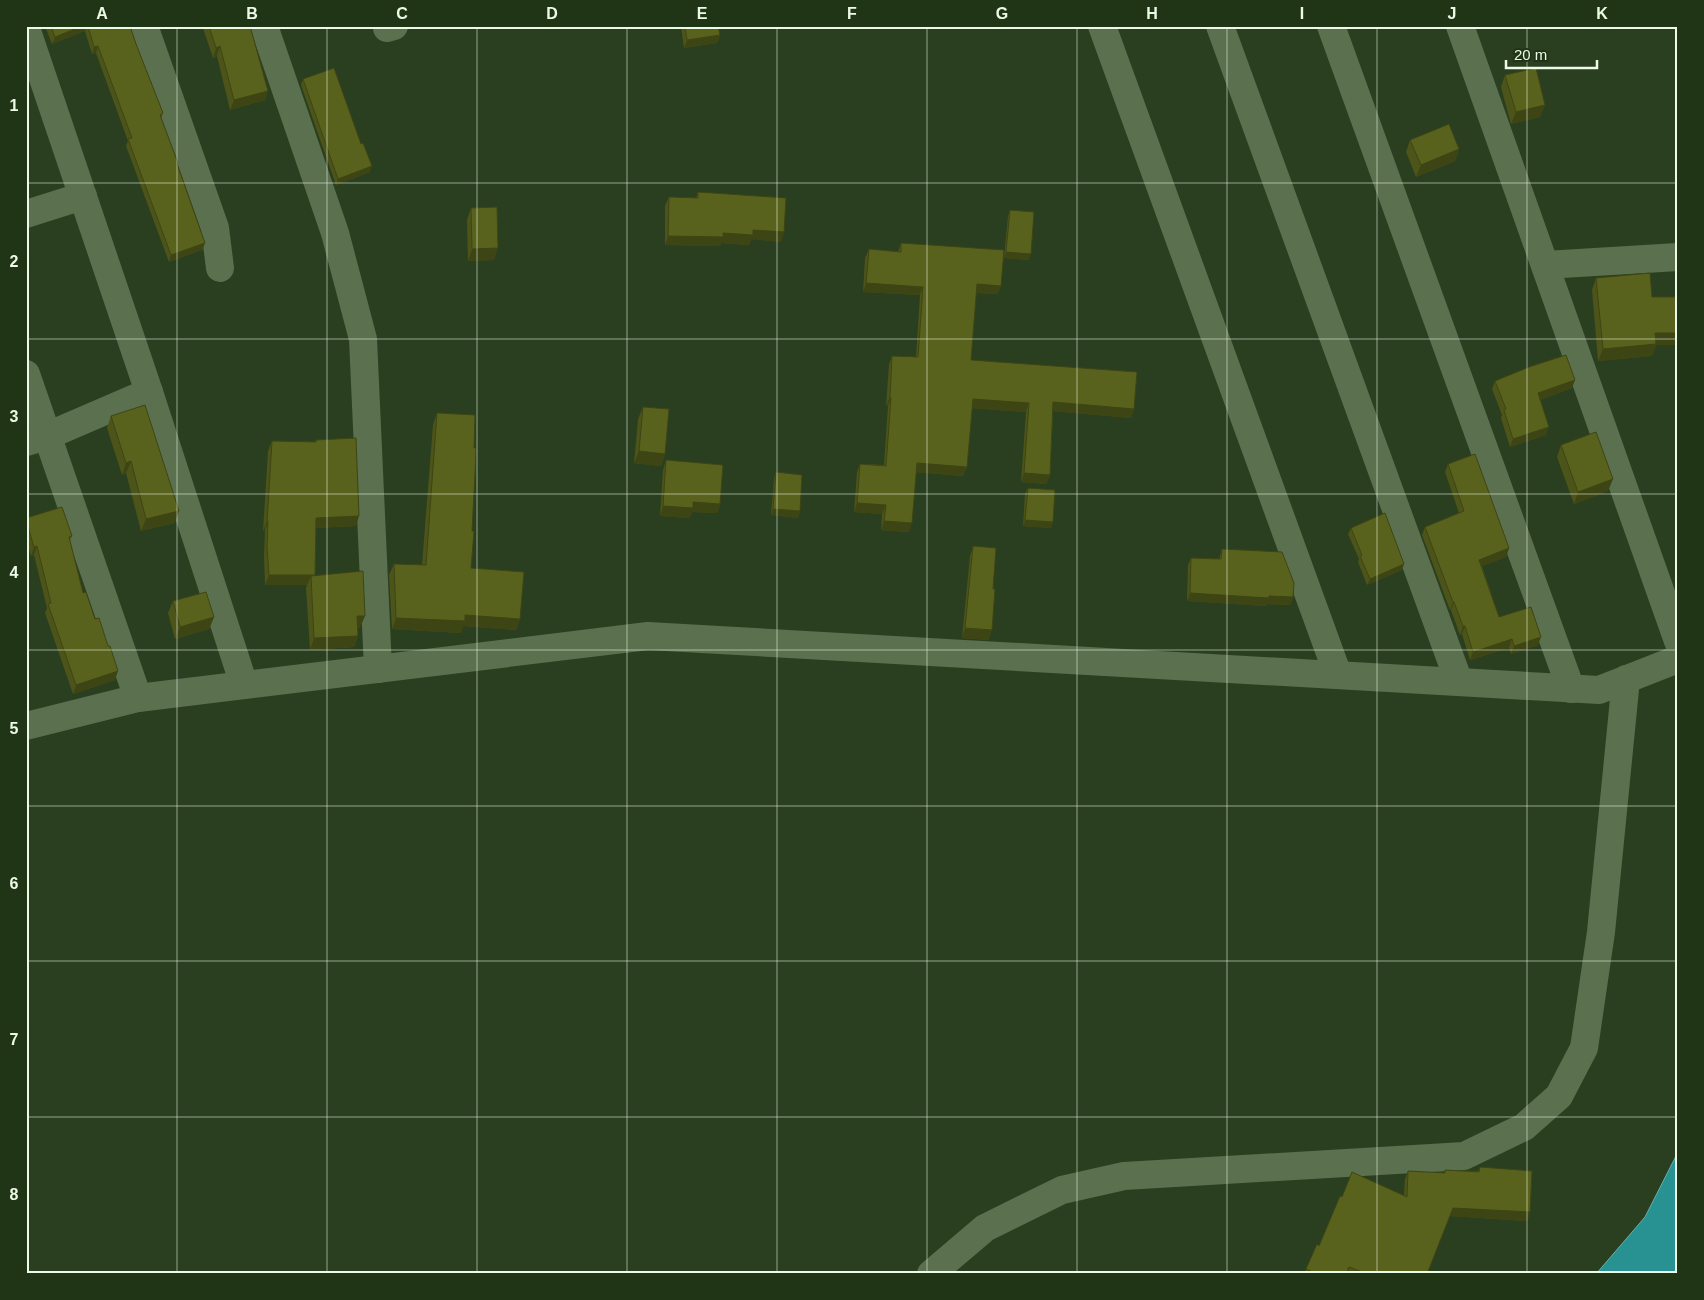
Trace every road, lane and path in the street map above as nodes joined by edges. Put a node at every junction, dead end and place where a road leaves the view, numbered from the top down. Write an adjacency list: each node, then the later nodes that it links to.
1 (144, 26): 14 (street)
2 (264, 26): 20 (street)
3 (387, 26): 4 (street)
4 (394, 26)
5 (1102, 26): 21 (street)
6 (1220, 26): 23 (street)
7 (1331, 26): 25 (street)
8 (1460, 26): 13 (street)
9 (26, 28): 10 (street)
10 (82, 196): 11 (street); 16 (street)
11 (26, 214)
12 (1678, 257): 13 (street)
13 (1544, 264): 18 (street)
14 (220, 268)
15 (26, 374): 17 (street)
16 (148, 392): 17 (street); 24 (street)
17 (37, 439): 26 (street)
18 (1678, 641)
19 (1678, 659): 22 (street)
20 (378, 669): 21 (street); 24 (street)
21 (1338, 675): 23 (street)
22 (1626, 679): 25 (street); 28 (street)
23 (1459, 682): 25 (street)
24 (244, 685): 26 (street)
25 (1571, 688)
26 (138, 698): 27 (street)
27 (26, 726)
28 (931, 1274)

